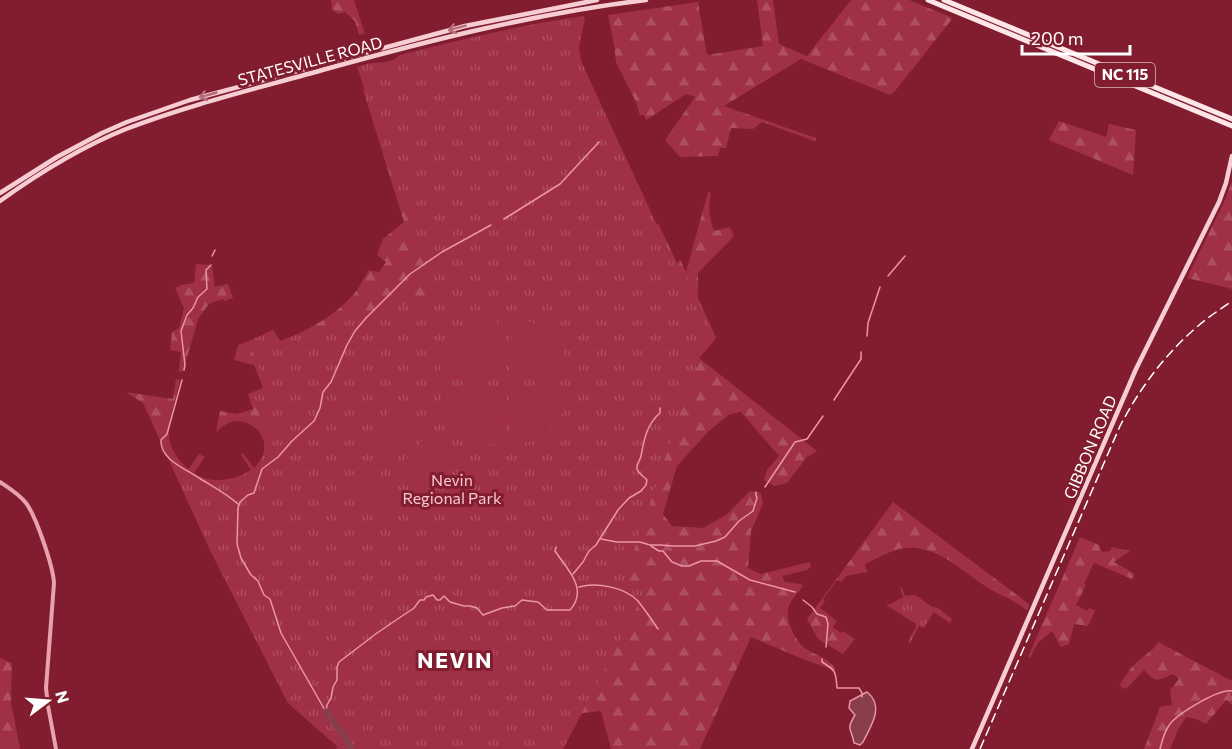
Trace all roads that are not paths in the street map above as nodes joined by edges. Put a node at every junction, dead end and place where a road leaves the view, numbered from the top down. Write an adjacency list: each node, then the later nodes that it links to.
1 (597, 0): 8 (main road, STATESVILLE ROAD, one-way to 8)
2 (645, 0): 9 (main road, STATESVILLE ROAD)
3 (928, 0): 6 (main road, NC 115)
4 (944, 0): 5 (main road, NC 115)
5 (1232, 119)
6 (1232, 126)
7 (1232, 156): 12 (main road, GIBBON ROAD)
8 (0, 193)
9 (0, 201)
10 (0, 482): 11 (street)
11 (56, 749)
12 (972, 749)

